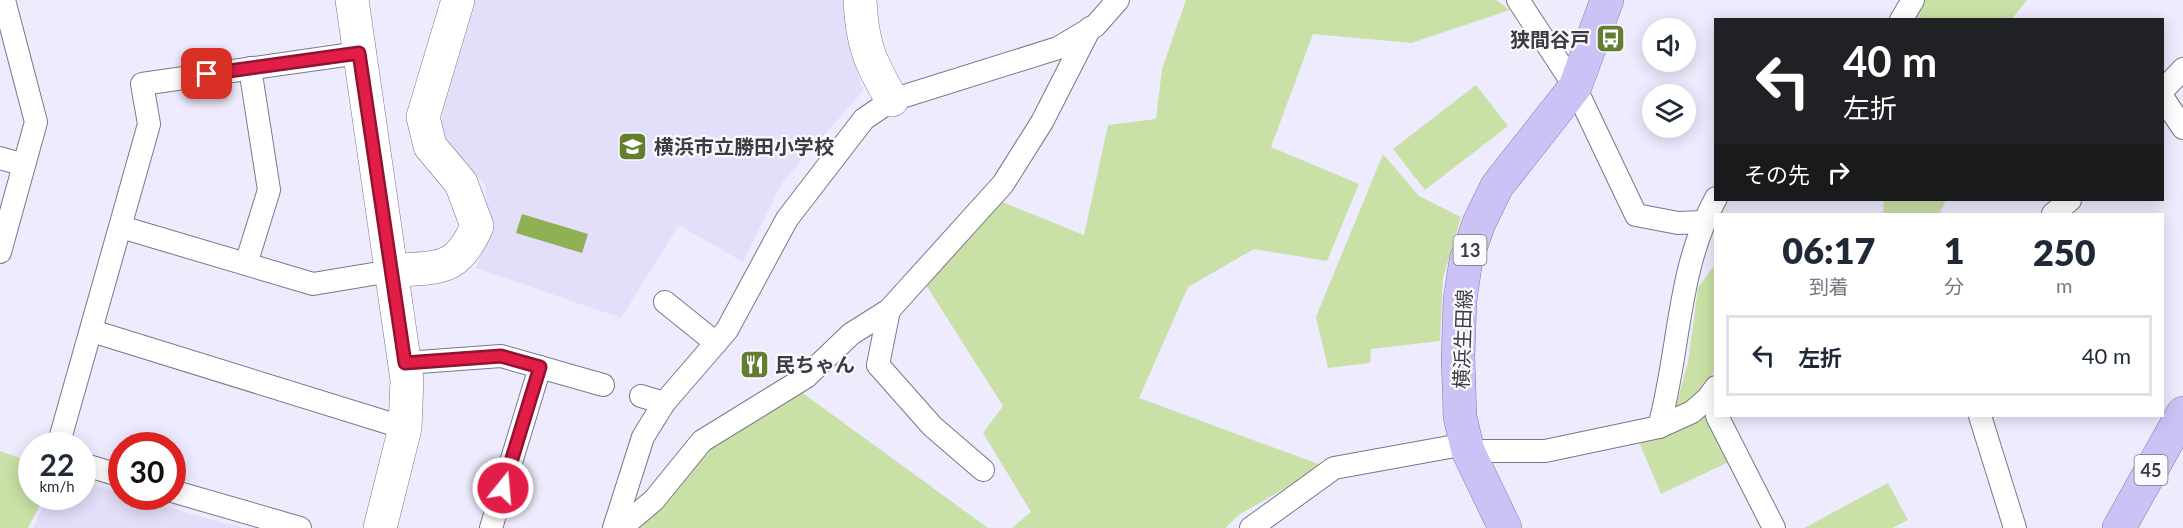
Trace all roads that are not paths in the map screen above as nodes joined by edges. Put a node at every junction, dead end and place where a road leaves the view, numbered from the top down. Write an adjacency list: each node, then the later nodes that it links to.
1 (4, 0): 20 (street)
2 (352, 0): 11 (street)
3 (458, 0): 28 (street)
4 (860, 0): 16 (street)
5 (1118, 0): 10 (street)
6 (1518, 0): 14 (street)
7 (1607, 0): 14 (main road, 横浜生田線 / 13)
8 (1913, 0): 9 (street)
9 (1902, 18)
10 (1090, 28): 16 (street); 30 (street)
11 (359, 53): 12 (street); 28 (street)
12 (250, 68): 25 (street); 27 (street)
13 (2183, 69): 15 (street)
14 (1575, 87): 24 (street); 45 (main road, 横浜生田線 / 13)
15 (2164, 89)
16 (892, 100): 32 (street)
17 (2164, 100): 18 (street)
18 (2183, 128)
19 (0, 158): 20 (street)
20 (24, 165): 26 (street)
21 (1714, 201): 24 (street)
22 (2069, 201): 23 (street)
23 (2054, 213)
24 (1703, 222): 42 (street)
25 (121, 227): 27 (street); 31 (street)
26 (0, 252)
27 (246, 264): 28 (street)
28 (391, 271): 33 (street)
29 (665, 302): 32 (street)
30 (889, 310): 46 (street); 53 (street)
31 (92, 331): 43 (street); 44 (street)
32 (716, 343): 37 (street)
33 (405, 363): 34 (street); 43 (street)
34 (540, 367): 35 (street); 51 (street)
35 (603, 385)
36 (641, 396): 37 (street)
37 (664, 403): 52 (street)
38 (1714, 404): 42 (street)
39 (2183, 413): 57 (main road, 45)
40 (1720, 417): 55 (street)
41 (1980, 417): 56 (street)
42 (1659, 427): 45 (street)
43 (405, 428): 50 (street)
44 (62, 432)
45 (1467, 447): 48 (street); 54 (main road, 横浜生田線 / 13)
46 (983, 470)
47 (186, 495): 49 (street)
48 (1261, 524)
49 (300, 528)
50 (380, 528)
51 (491, 528)
52 (614, 528)
53 (621, 528)
54 (1505, 528)
55 (1774, 528)
56 (2015, 528)
57 (2119, 528)

